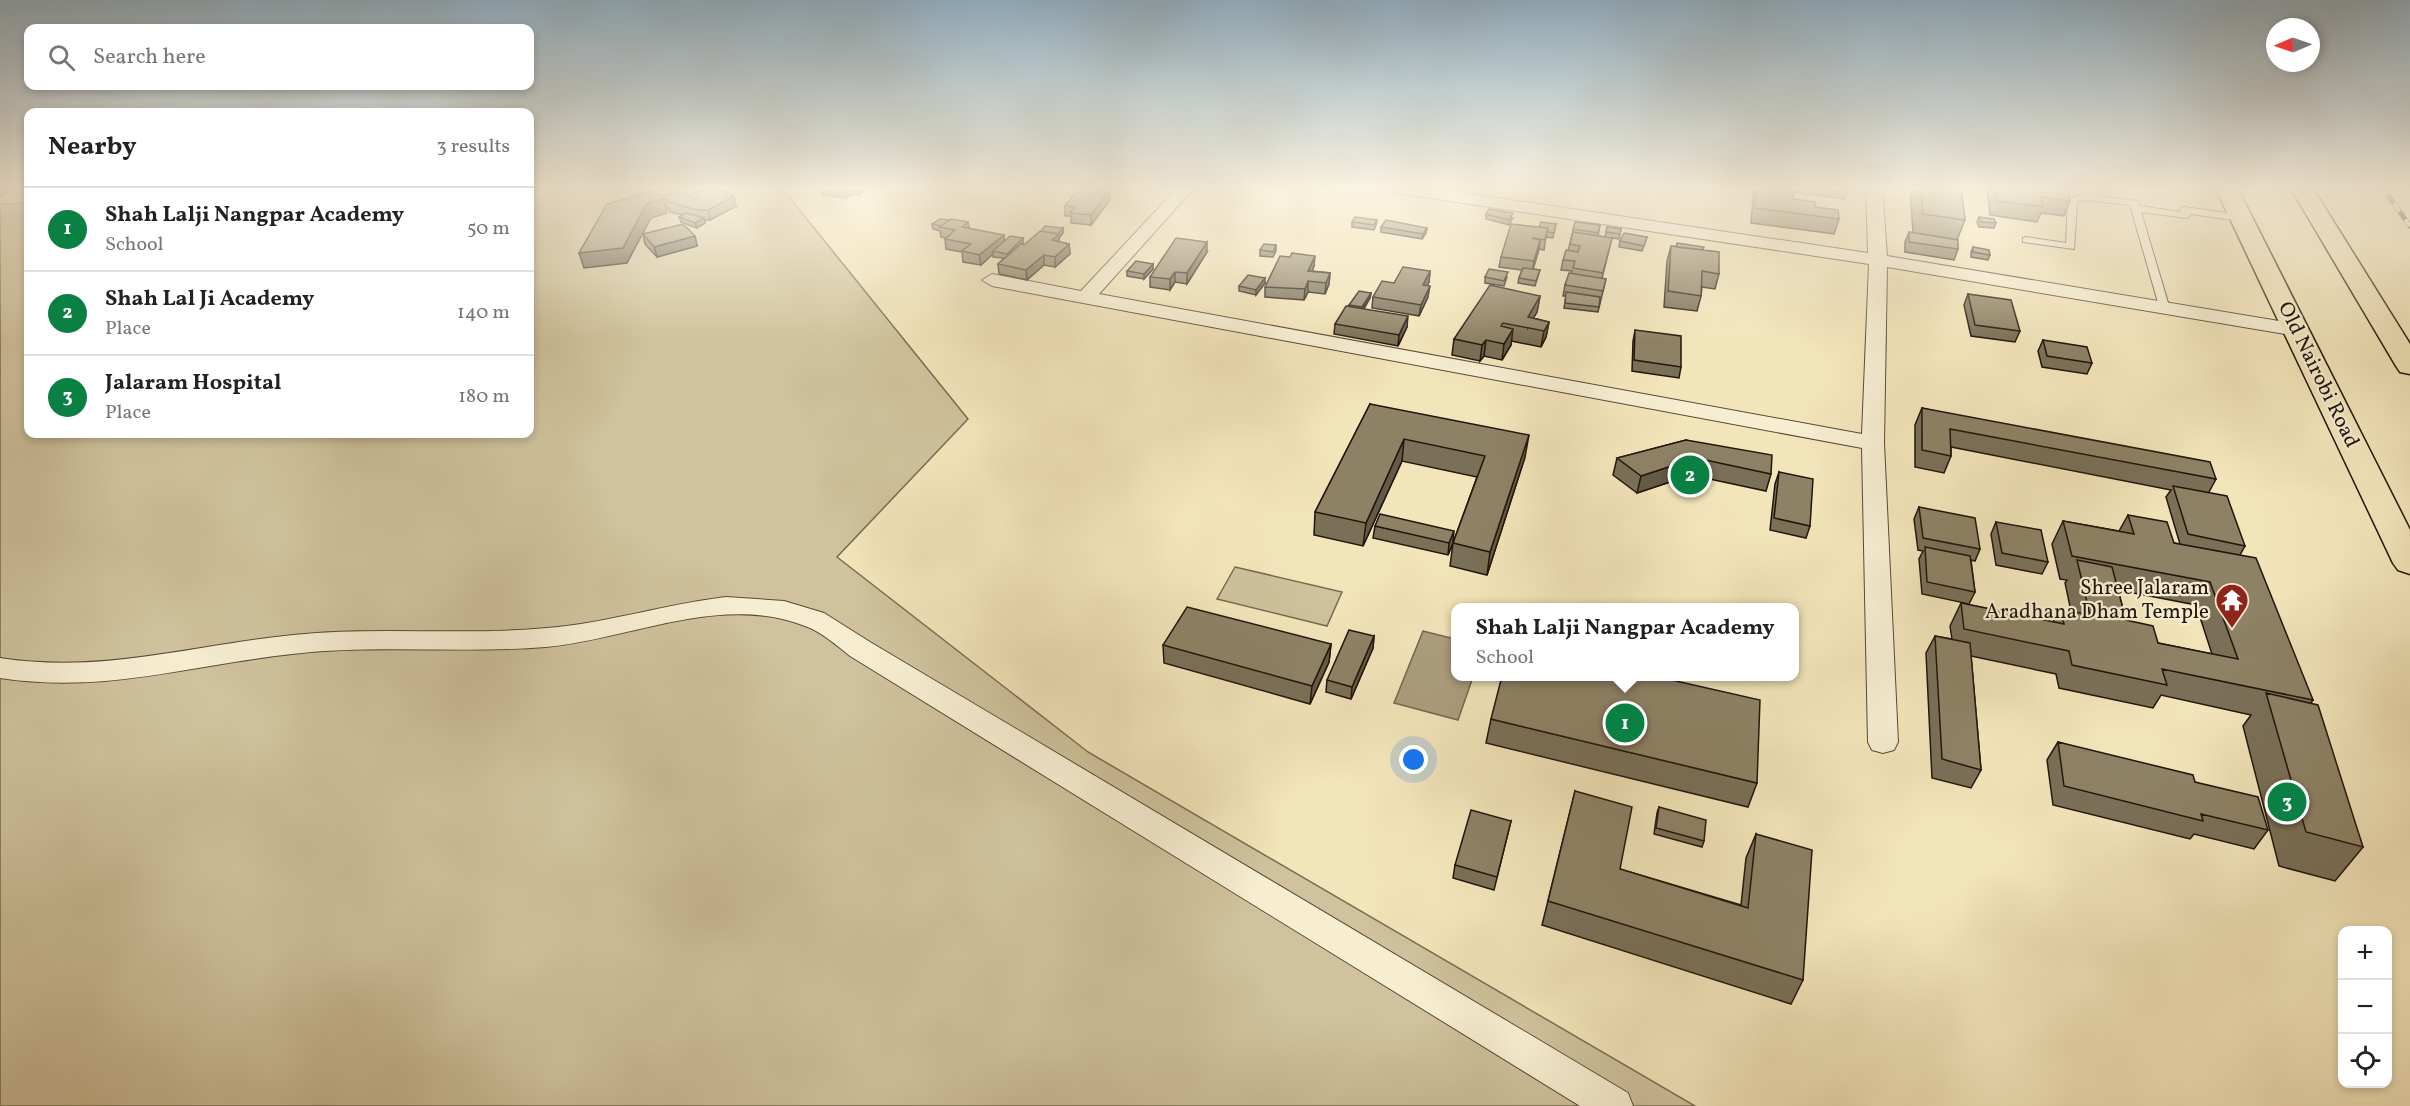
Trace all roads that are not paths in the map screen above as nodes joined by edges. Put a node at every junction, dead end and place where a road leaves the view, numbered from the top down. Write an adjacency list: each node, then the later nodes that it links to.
1 (1140, 239): 11 (street)
2 (1735, 239): 9 (street)
3 (1877, 239): 9 (street)
4 (2070, 239): 8 (lane)
5 (2146, 239): 12 (lane)
6 (2251, 239): 13 (highway, Old Nairobi Road)
7 (2332, 239): 14 (highway)
8 (2026, 240)
9 (1878, 260): 12 (street); 15 (street)
10 (992, 280): 11 (street)
11 (1087, 296): 15 (street)
12 (2164, 306): 13 (street)
13 (2297, 330): 16 (highway, Old Nairobi Road)
14 (2410, 366)
15 (1873, 443): 18 (street)
16 (2410, 563)
17 (0, 668): 19 (street)
18 (1883, 742)
19 (1614, 1106)

